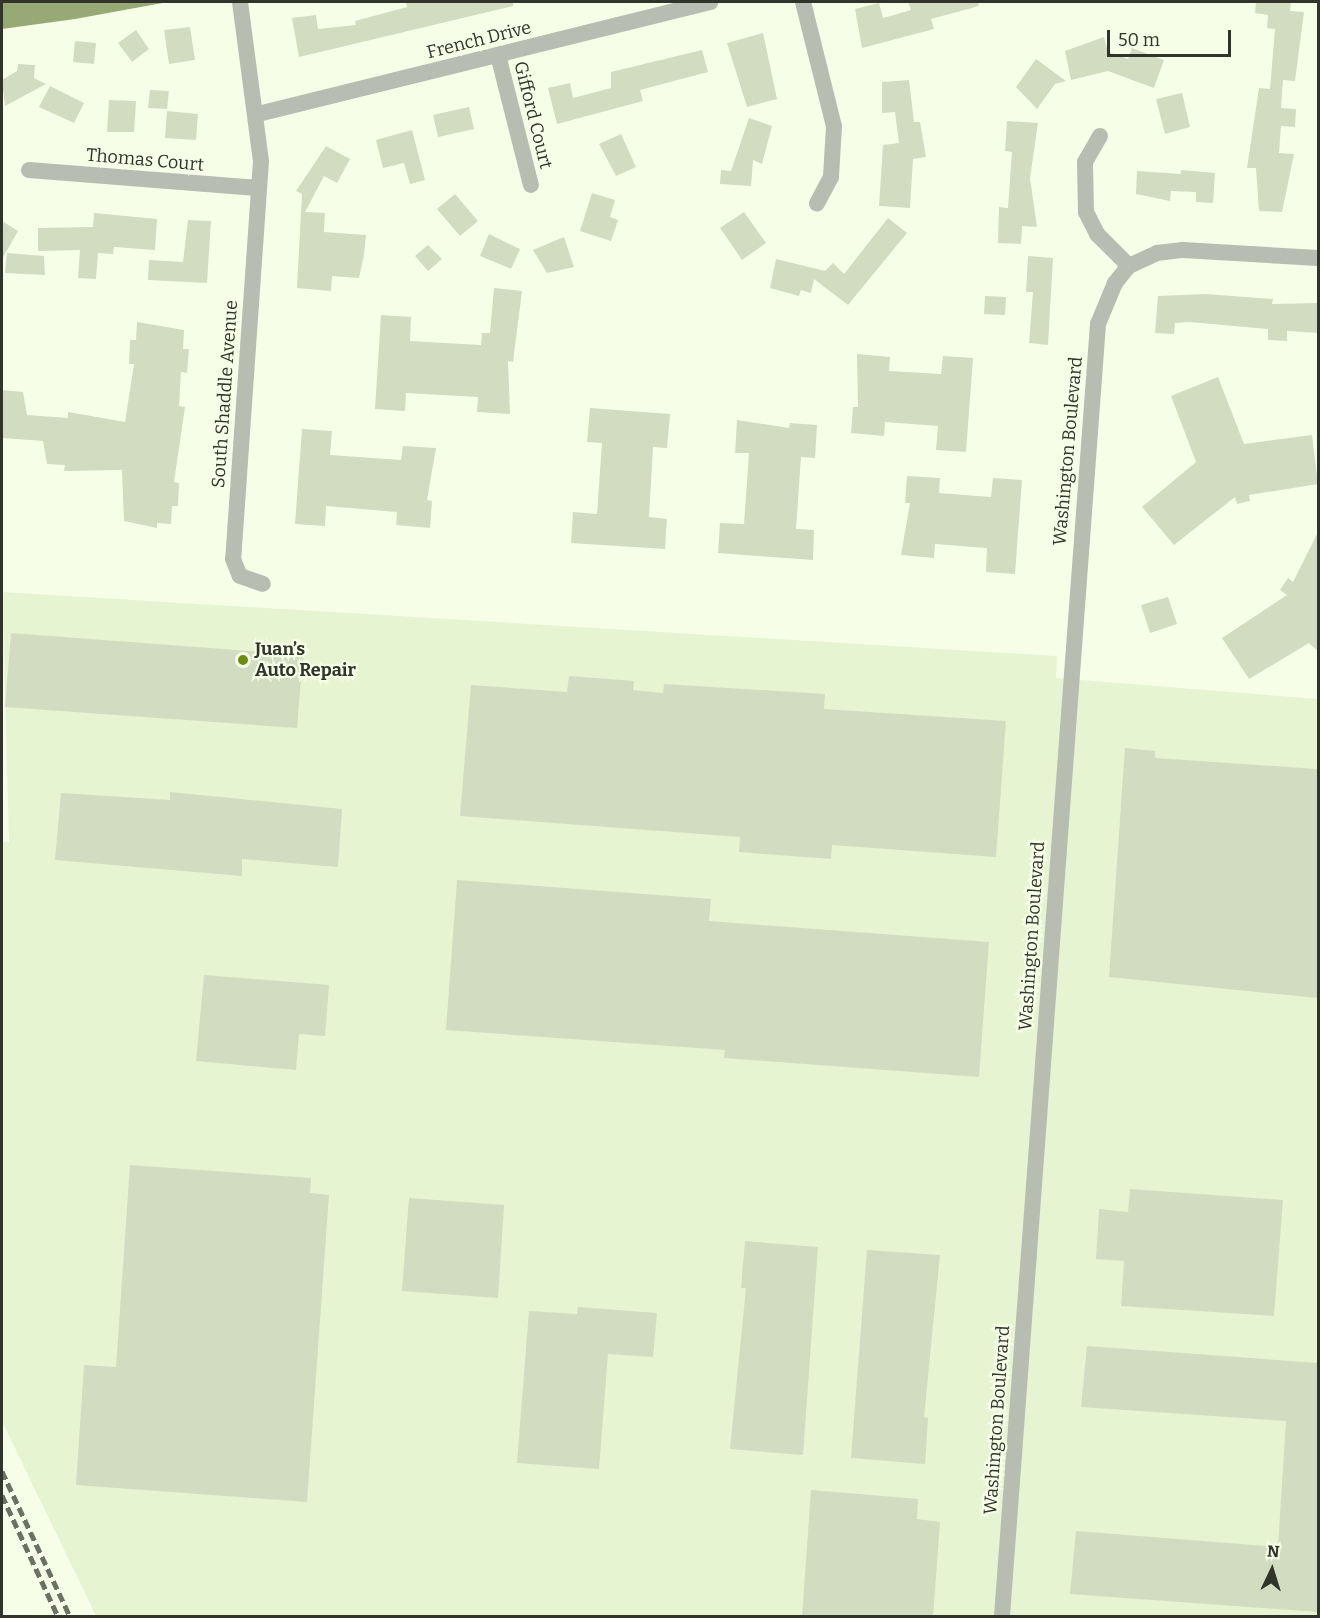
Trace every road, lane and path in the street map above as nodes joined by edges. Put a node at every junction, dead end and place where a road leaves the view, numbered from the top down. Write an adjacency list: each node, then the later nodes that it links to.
1 (240, 2): 5 (street)
2 (710, 2): 4 (street, French Drive)
3 (803, 2): 10 (street)
4 (498, 55): 5 (street, French Drive); 8 (street, Gifford Court)
5 (258, 114): 9 (street)
6 (1100, 136): 12 (street)
7 (29, 170): 9 (street, Thomas Court)
8 (531, 185)
9 (258, 188): 13 (street, South Shaddle Avenue)
10 (817, 203)
11 (1318, 258): 12 (street)
12 (1129, 266): 14 (street, Washington Boulevard)
13 (264, 584)
14 (1002, 1617)

